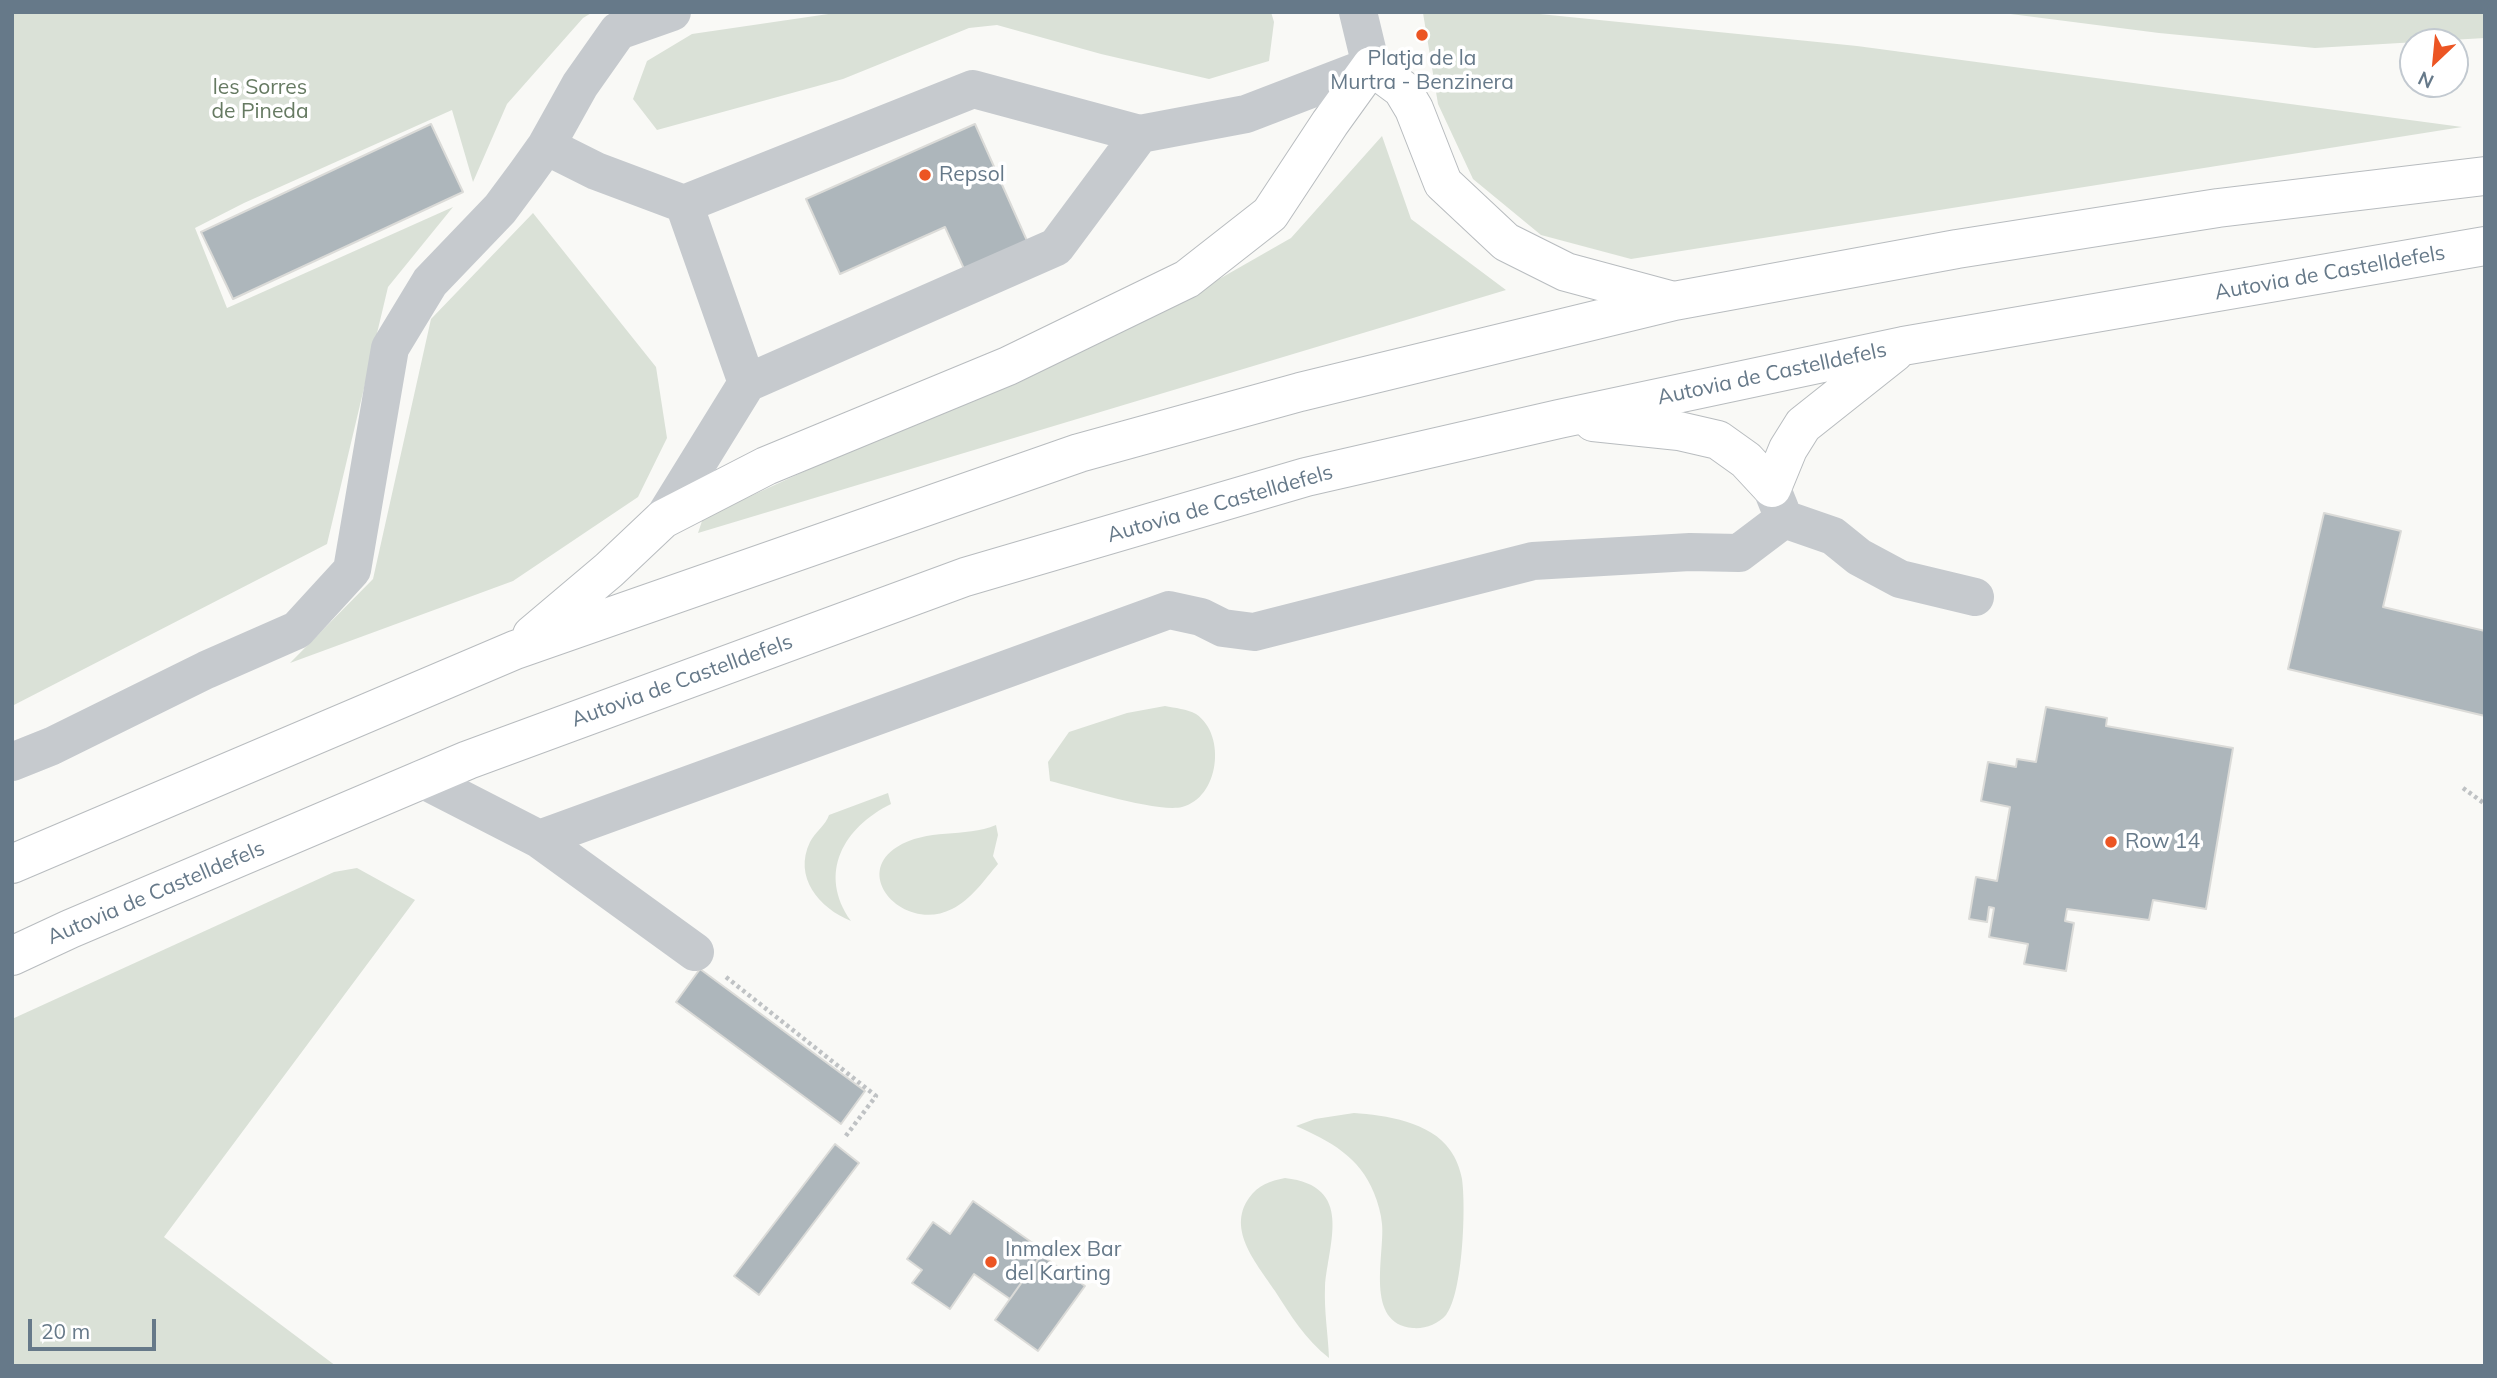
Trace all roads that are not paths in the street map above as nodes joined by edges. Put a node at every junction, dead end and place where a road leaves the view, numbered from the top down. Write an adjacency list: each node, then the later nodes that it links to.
1 (672, 12): 5 (street)
2 (1358, 12): 3 (street)
3 (1371, 66): 4 (street); 9 (highway); 14 (highway)
4 (1140, 134): 7 (street); 11 (street)
5 (546, 146): 7 (street); 17 (street)
6 (2485, 176): 9 (highway)
7 (684, 204): 11 (street)
8 (2485, 246): 10 (highway, Autovia de Castelldefels)
9 (1674, 301): 16 (highway)
10 (1903, 346): 12 (highway, Autovia de Castelldefels); 13 (highway)
11 (747, 383): 14 (street)
12 (1559, 419): 13 (highway); 18 (highway, Autovia de Castelldefels)
13 (1778, 504): 15 (street); 19 (street)
14 (663, 519): 16 (highway)
15 (1975, 597)
16 (515, 650): 20 (highway)
17 (12, 762)
18 (422, 779): 19 (street); 22 (highway, Autovia de Castelldefels)
19 (539, 839): 21 (street)
20 (12, 864)
21 (695, 952)
22 (12, 956)

